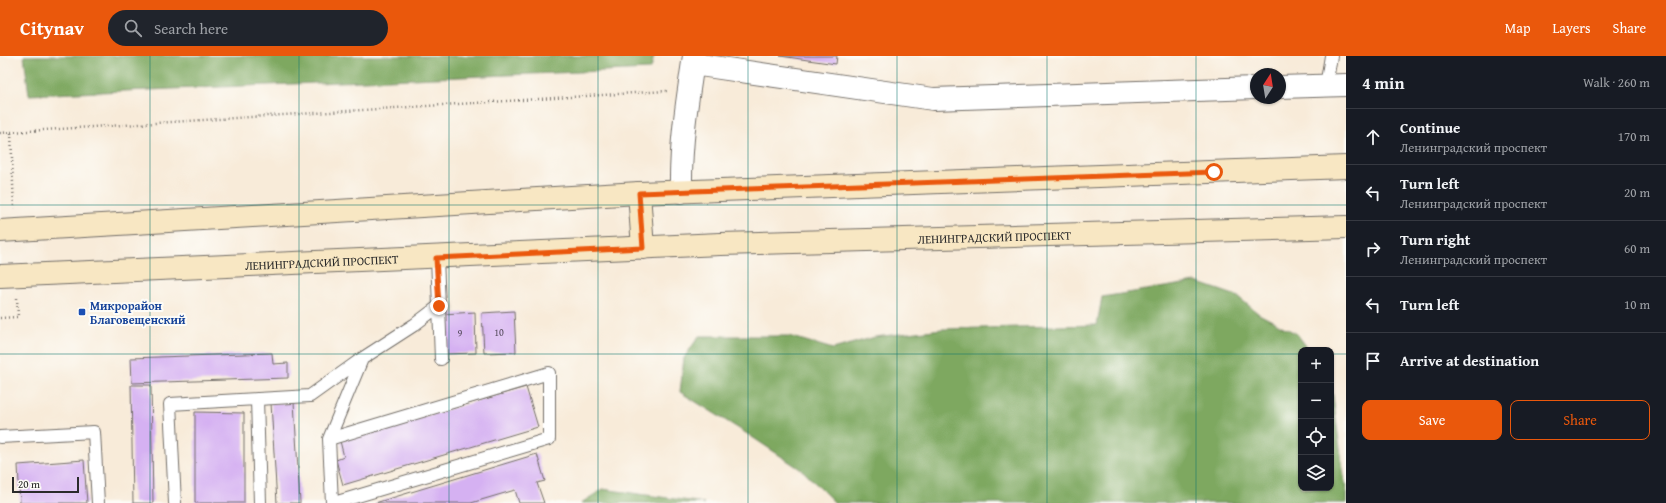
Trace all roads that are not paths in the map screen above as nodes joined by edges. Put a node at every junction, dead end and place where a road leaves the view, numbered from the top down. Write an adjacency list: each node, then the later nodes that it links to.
1 (1331, 56): 3 (lane)
2 (694, 60): 5 (street); 7 (street)
3 (1336, 85): 4 (street)
4 (1286, 87)
5 (1250, 88)
6 (1346, 167): 7 (main road)
7 (681, 192): 8 (main road)
8 (639, 193): 10 (main road); 11 (main road)
9 (1346, 226): 11 (main road, ЛЕНИНГРАДСКИЙ ПРОСПЕКТ)
10 (0, 231)
11 (643, 248): 12 (main road, ЛЕНИНГРАДСКИЙ ПРОСПЕКТ)
12 (436, 258): 13 (main road, ЛЕНИНГРАДСКИЙ ПРОСПЕКТ); 14 (lane)
13 (0, 276)
14 (439, 306): 15 (lane); 16 (lane)
15 (363, 358): 17 (lane); 19 (lane)
16 (440, 359)
17 (257, 399): 21 (lane); 22 (lane)
18 (0, 437): 20 (lane)
19 (329, 439): 23 (lane); 23 (lane)
20 (98, 503)
21 (175, 503)
22 (260, 503)
23 (333, 503)

